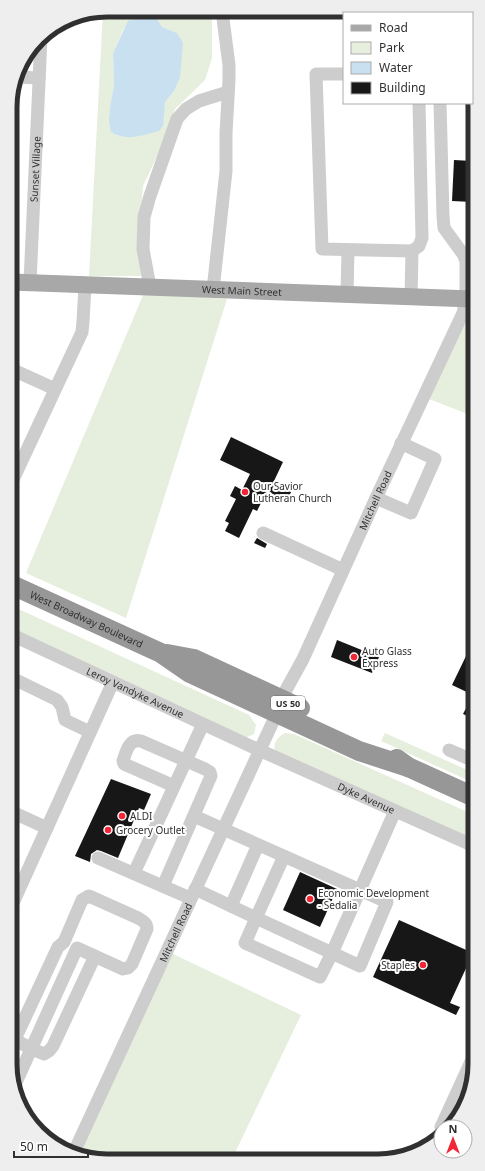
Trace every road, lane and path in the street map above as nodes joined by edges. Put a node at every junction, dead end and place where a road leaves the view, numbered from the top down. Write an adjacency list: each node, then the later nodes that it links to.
1 (223, 17): 6 (street)
2 (41, 46): 5 (street, Sunset Village)
3 (343, 74): 9 (street)
4 (22, 77): 5 (street)
5 (39, 78): 12 (street, Sunset Village)
6 (228, 92): 15 (street); 16 (street)
7 (419, 104): 10 (street)
8 (440, 104): 14 (street, Mitchell Road)
9 (348, 250): 10 (street); 17 (street)
10 (412, 251): 18 (street)
11 (17, 282): 12 (main road, West Main Street)
12 (30, 283): 13 (main road, West Main Street)
13 (85, 285): 15 (main road, West Main Street); 22 (street)
14 (468, 286)
15 (150, 287): 16 (main road, West Main Street)
16 (213, 290): 17 (main road, West Main Street)
17 (347, 295): 18 (main road, West Main Street)
18 (411, 297): 19 (main road, West Main Street)
19 (468, 299)
20 (468, 301): 23 (street, Mitchell Road)
21 (17, 372): 22 (street)
22 (55, 389): 24 (street)
23 (401, 443): 25 (street, Mitchell Road); 25 (street)
24 (17, 471)
25 (376, 498): 27 (street, Mitchell Road)
26 (263, 533): 27 (street)
27 (343, 570): 32 (street, Mitchell Road)
28 (17, 586): 32 (highway, West Broadway Boulevard / US 50)
29 (17, 637): 31 (street, Leroy Vandyke Avenue)
30 (17, 680): 34 (street)
31 (113, 682): 33 (street, Leroy Vandyke Avenue); 34 (street)
32 (279, 706): 35 (street, Mitchell Road); 40 (highway, West Broadway Boulevard / US 50)
33 (203, 724): 35 (street, Leroy Vandyke Avenue); 38 (street)
34 (90, 732): 44 (street)
35 (259, 750): 41 (street, Dyke Avenue); 45 (street, Mitchell Road)
36 (449, 750): 37 (street)
37 (468, 758)
38 (186, 761): 39 (street); 39 (street); 43 (street)
39 (174, 786): 50 (street)
40 (468, 794)
41 (395, 811): 46 (street, Dyke Avenue); 52 (street)
42 (17, 814): 44 (street)
43 (194, 816): 45 (street); 51 (street)
44 (46, 828): 53 (street)
45 (223, 828): 47 (street); 54 (street, Mitchell Road)
46 (468, 843)
47 (258, 844): 48 (street); 55 (street)
48 (284, 856): 52 (street); 56 (street)
49 (98, 858): 50 (street)
50 (134, 873): 51 (street)
51 (163, 886): 54 (street)
52 (360, 890): 59 (street); 59 (street)
53 (17, 894)
54 (193, 894): 55 (street); 67 (street, Mitchell Road)
55 (231, 906): 56 (street)
56 (256, 918): 59 (street); 59 (street)
57 (64, 942): 58 (street); 60 (street); 61 (street)
58 (77, 948): 60 (street); 63 (street)
59 (332, 953)
60 (95, 956): 63 (street)
61 (17, 1035)
62 (17, 1040): 63 (street)
63 (32, 1048): 65 (street)
64 (468, 1068): 66 (street)
65 (18, 1075)
66 (445, 1119)
67 (76, 1148)

